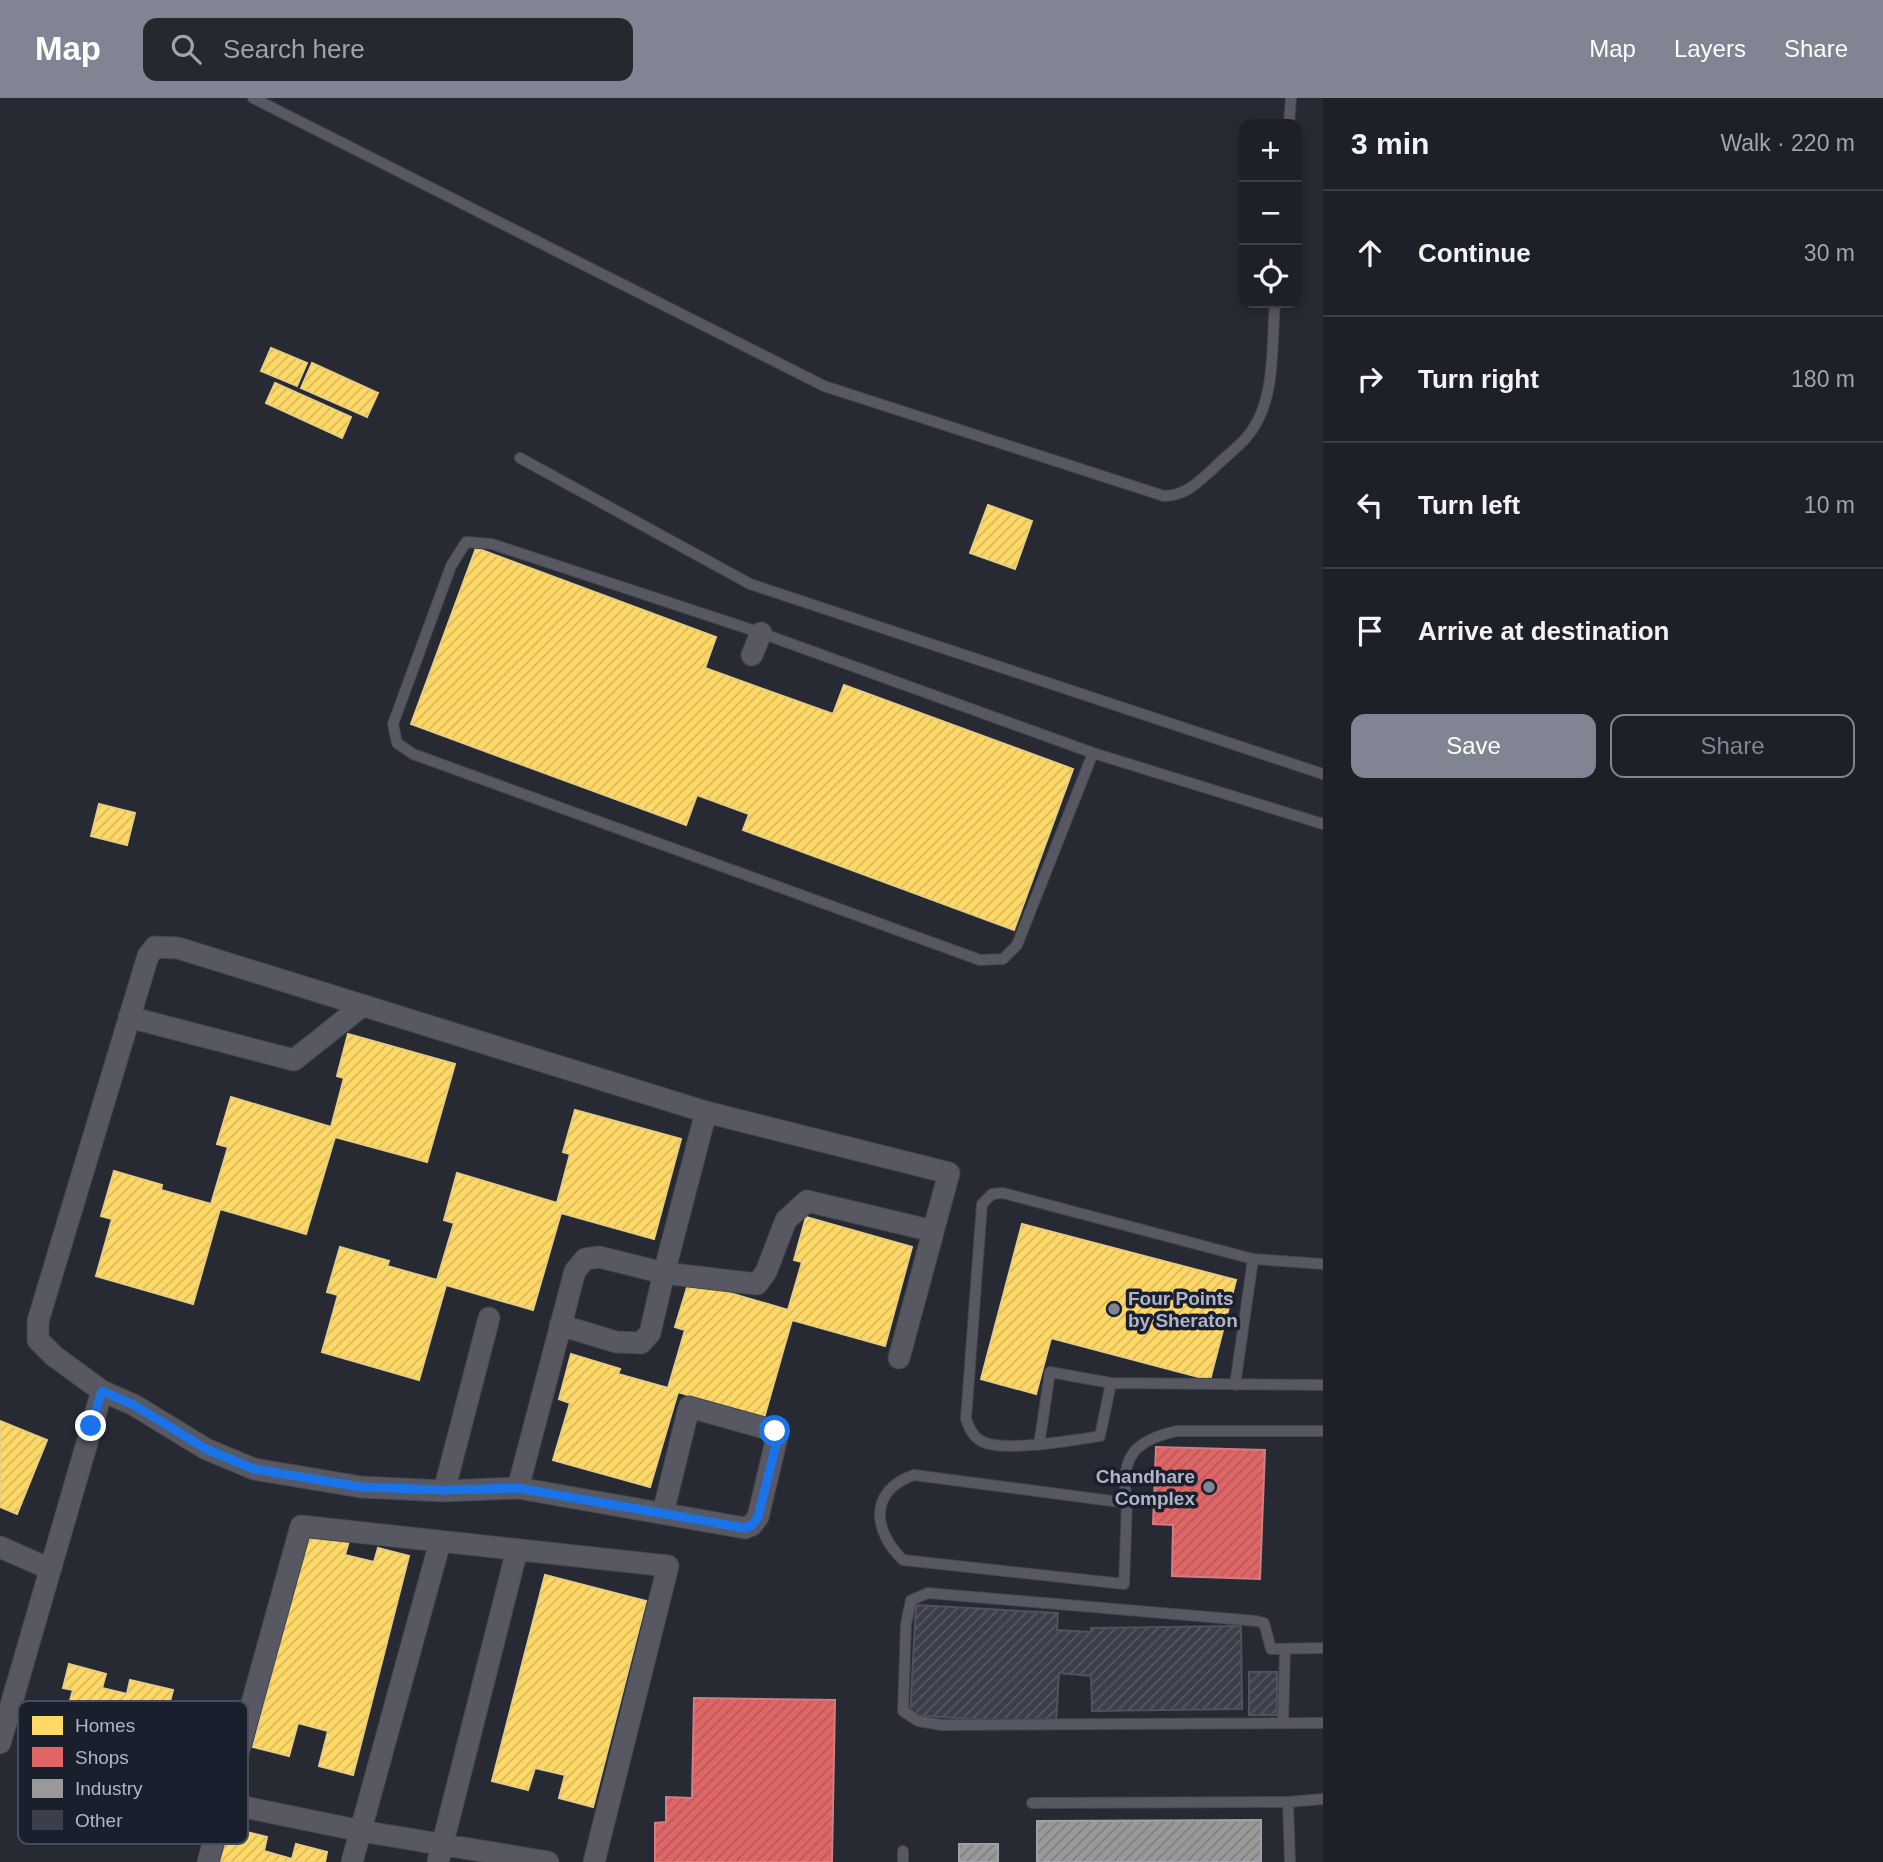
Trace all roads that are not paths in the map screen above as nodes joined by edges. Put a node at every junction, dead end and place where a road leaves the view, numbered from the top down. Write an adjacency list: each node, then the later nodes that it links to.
1 (253, 98): 4 (lane)
2 (1291, 98): 3 (lane)
3 (1289, 119)
4 (1275, 308)
5 (520, 458): 9 (lane)
6 (761, 632): 7 (street); 8 (lane); 8 (lane)
7 (752, 655)
8 (1093, 753): 10 (lane)
9 (1323, 774)
10 (1323, 824)
11 (362, 1006): 12 (street); 12 (street); 13 (street)
12 (129, 1017): 24 (street)
13 (706, 1112): 14 (street); 17 (street)
14 (933, 1231): 17 (street); 20 (street)
15 (1253, 1259): 16 (lane); 22 (lane); 26 (lane)
16 (1323, 1264)
17 (664, 1273): 19 (street); 19 (street)
18 (489, 1318): 28 (street)
19 (560, 1325): 27 (street)
20 (899, 1358)
21 (1111, 1382): 22 (lane); 26 (lane); 26 (lane)
22 (1235, 1385): 23 (lane)
23 (1323, 1385)
24 (102, 1391): 28 (street); 34 (street)
25 (1323, 1431): 29 (lane)
26 (1039, 1445)
27 (518, 1488): 28 (street); 30 (street)
28 (444, 1490)
29 (1127, 1503): 29 (lane)
30 (663, 1513): 30 (street)
31 (440, 1542): 33 (street); 38 (street); 46 (street)
32 (0, 1547): 34 (street)
33 (517, 1550): 48 (street); 52 (street)
34 (50, 1569): 37 (street)
35 (1323, 1648): 36 (lane)
36 (1285, 1649): 39 (lane); 39 (lane)
37 (7, 1695): 41 (street)
38 (248, 1719)
39 (1283, 1723): 40 (lane)
40 (1323, 1723)
41 (0, 1743)
42 (1323, 1799): 43 (lane)
43 (1288, 1802): 44 (lane); 53 (lane)
44 (1032, 1803)
45 (248, 1808): 46 (street)
46 (361, 1831): 48 (street); 50 (street)
47 (213, 1844): 49 (street)
48 (441, 1853): 51 (street)
49 (208, 1862)
50 (352, 1862)
51 (548, 1862)
52 (594, 1862)
53 (1290, 1862)

